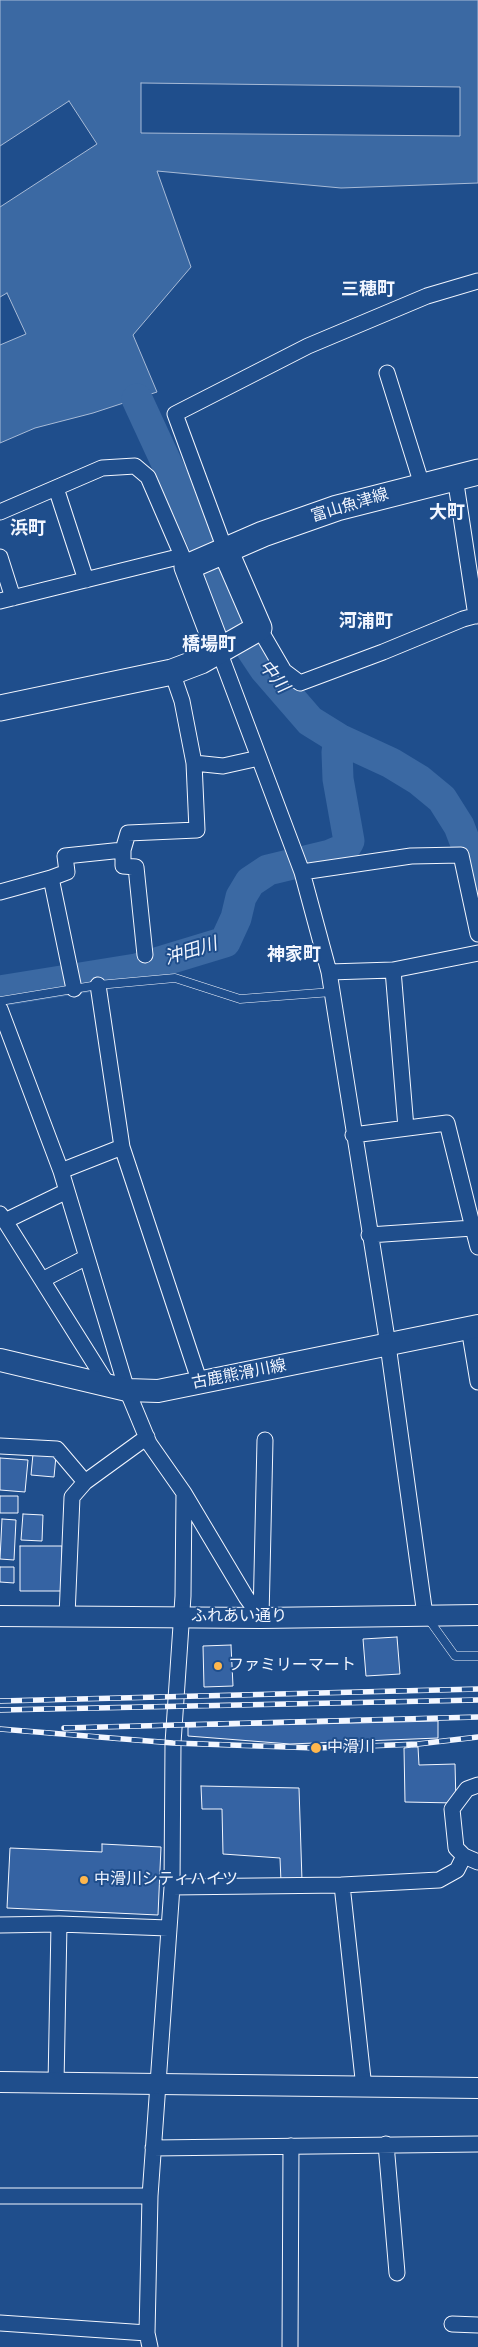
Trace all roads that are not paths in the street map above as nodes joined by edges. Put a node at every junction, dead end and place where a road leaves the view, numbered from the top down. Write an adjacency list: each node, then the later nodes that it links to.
1 (478, 281): 7 (street)
2 (387, 373): 4 (street)
3 (466, 474): 4 (main road, 富山魚津線); 12 (street)
4 (422, 485): 7 (main road, 富山魚津線)
5 (56, 488): 6 (street); 9 (street); 10 (street)
6 (0, 512)
7 (226, 552): 9 (main road, 富山魚津線); 13 (main road)
8 (0, 557): 11 (street)
9 (185, 561): 10 (street); 14 (main road)
10 (86, 580): 11 (street)
11 (6, 600)
12 (477, 615): 13 (street)
13 (259, 628): 14 (main road)
14 (219, 651): 15 (main road); 17 (street)
15 (172, 672): 16 (main road); 18 (street)
16 (0, 708)
17 (259, 758): 18 (street); 20 (street)
18 (194, 763): 19 (street)
19 (123, 850): 22 (street); 26 (street)
20 (302, 872): 21 (street); 28 (street)
21 (472, 876): 24 (street)
22 (51, 878): 23 (street); 30 (street)
23 (0, 892)
24 (478, 934)
25 (478, 953): 27 (street)
26 (145, 955)
27 (393, 970): 28 (street); 34 (street)
28 (329, 972): 31 (street)
29 (98, 985): 30 (lane); 31 (lane); 36 (street)
30 (74, 989): 32 (lane)
31 (332, 992): 35 (street)
32 (0, 1001)
33 (0, 1009): 37 (street)
34 (406, 1128): 35 (street); 40 (street)
35 (353, 1135): 41 (street)
36 (122, 1147): 37 (street); 49 (street)
37 (61, 1171): 38 (street)
38 (67, 1191): 39 (street); 43 (street)
39 (2, 1218): 44 (street)
40 (473, 1228): 41 (street); 42 (street)
41 (369, 1234): 46 (street)
42 (478, 1247)
43 (87, 1257): 44 (street); 50 (street)
44 (42, 1280): 50 (street)
45 (473, 1327): 46 (main road, 古鹿熊滑川線); 48 (street)
46 (388, 1345): 49 (main road, 古鹿熊滑川線); 56 (street)
47 (0, 1360): 50 (main road, 古鹿熊滑川線)
48 (478, 1382)
49 (200, 1383): 50 (main road, 古鹿熊滑川線)
50 (118, 1388): 51 (street)
51 (147, 1437): 54 (street); 55 (street)
52 (265, 1440): 61 (street)
53 (0, 1446): 54 (street)
54 (85, 1482): 59 (street)
55 (184, 1493): 60 (street); 61 (street)
56 (425, 1615): 57 (street, ふれあい通り); 61 (street, ふれあい通り); 62 (lane)
57 (478, 1615)
58 (0, 1616): 59 (street, ふれあい通り)
59 (66, 1616): 60 (street, ふれあい通り)
60 (181, 1617): 61 (street, ふれあい通り); 66 (street)
61 (261, 1618)
62 (478, 1656)
63 (478, 1785): 64 (street)
64 (471, 1859): 65 (street)
65 (342, 1885): 66 (street); 73 (street)
66 (172, 1887): 69 (street)
67 (59, 1924): 68 (street); 69 (street); 71 (street)
68 (0, 1925)
69 (168, 1928): 72 (street)
70 (0, 2082): 71 (street)
71 (56, 2084): 72 (street)
72 (158, 2085): 73 (street); 78 (street)
73 (364, 2088): 74 (street)
74 (478, 2088)
75 (386, 2144): 76 (street); 77 (street); 81 (street)
76 (478, 2144)
77 (291, 2146): 78 (street); 86 (street)
78 (153, 2148): 80 (street)
79 (0, 2196): 80 (street)
80 (150, 2196): 85 (street)
81 (397, 2273)
82 (0, 2323): 85 (street)
83 (452, 2324): 84 (street)
84 (478, 2325)
85 (149, 2340)
86 (290, 2347)

